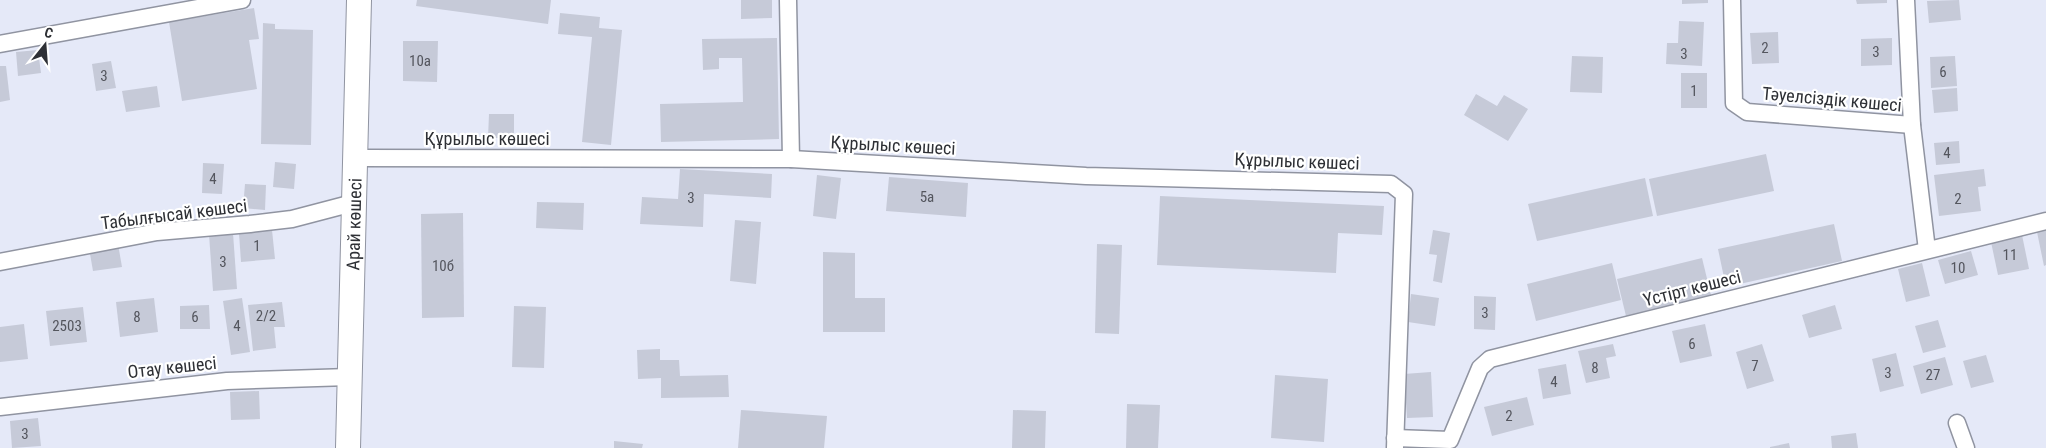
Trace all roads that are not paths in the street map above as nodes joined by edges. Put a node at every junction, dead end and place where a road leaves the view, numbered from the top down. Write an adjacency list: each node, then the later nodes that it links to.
1 (242, 0): 6 (street)
2 (359, 0): 8 (main road, Арай көшесі)
3 (788, 0): 9 (street)
4 (1732, 0): 7 (street, Тәуелсіздік көшесі)
5 (1906, 0): 7 (street)
6 (0, 44)
7 (1912, 125): 12 (street)
8 (357, 158): 9 (street, Құрылыс көшесі); 10 (main road, Арай көшесі)
9 (791, 159): 17 (street, Құрылыс көшесі)
10 (353, 203): 13 (street, Табылғысай көшесі); 14 (main road, Арай көшесі)
11 (2046, 221): 12 (street, Үстірт көшесі)
12 (1926, 250): 18 (street, Үстірт көшесі)
13 (0, 262)
14 (349, 377): 15 (street, Отау көшесі); 19 (main road, Арай көшесі)
15 (0, 407)
16 (1957, 423): 20 (street)
17 (1395, 443): 18 (street, Үстірт көшесі)
18 (1451, 444)
19 (348, 448)
20 (1966, 448)

